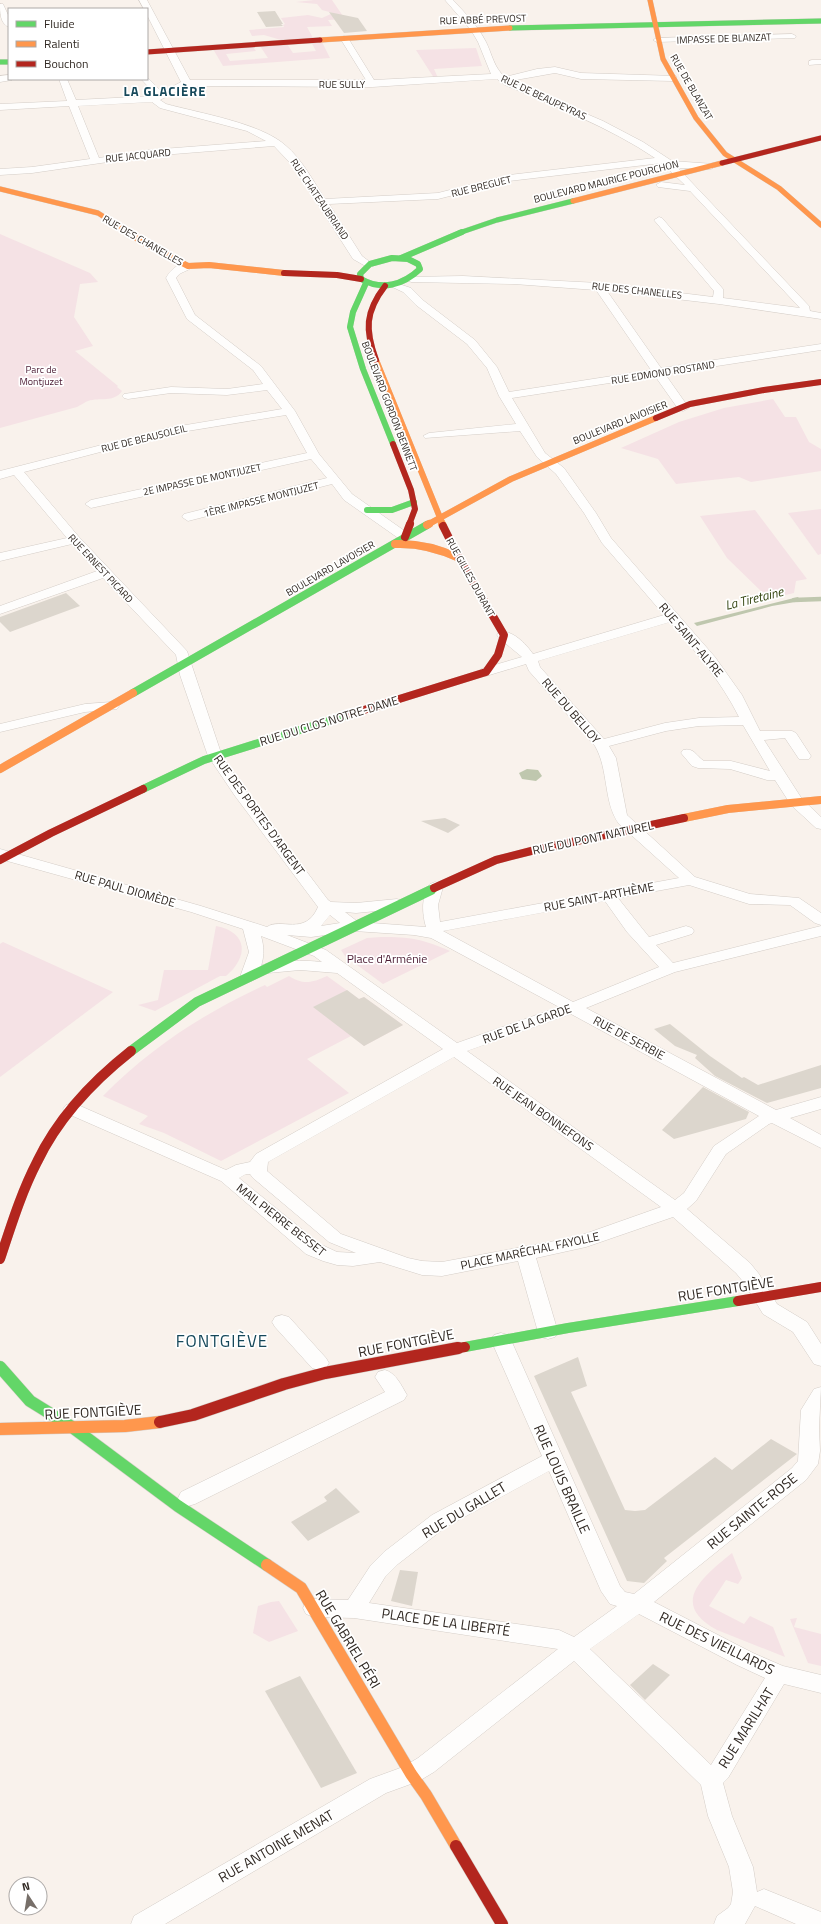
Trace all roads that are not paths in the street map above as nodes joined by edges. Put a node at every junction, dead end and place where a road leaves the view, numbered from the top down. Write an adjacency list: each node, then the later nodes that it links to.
1 (449, 0): 8 (street, RUE DE BEAUPEYRAS)
2 (650, 0): 7 (main road, RUE DE BLANZAT)
3 (0, 6): 6 (street)
4 (148, 9): 12 (street)
5 (821, 21): 7 (main road, RUE ABBÉ PREVOST)
6 (8, 23)
7 (655, 25): 8 (main road, RUE ABBÉ PREVOST); 11 (main road, RUE DE BLANZAT)
8 (474, 29): 10 (main road, RUE ABBÉ PREVOST); 16 (street, RUE DE BEAUPEYRAS)
9 (792, 36): 11 (street, IMPASSE DE BLANZAT)
10 (344, 38): 12 (main road, RUE ABBÉ PREVOST); 21 (street)
11 (657, 40): 17 (main road, RUE DE BLANZAT)
12 (170, 50): 13 (main road, RUE ABBÉ PREVOST); 20 (street)
13 (148, 52)
14 (821, 62): 15 (street)
15 (812, 63)
16 (501, 78): 17 (street, RUE SULLY); 21 (street, RUE SULLY); 29 (street, RUE DE BEAUPEYRAS)
17 (673, 78): 30 (main road, RUE DE BLANZAT)
18 (63, 80): 23 (street)
19 (146, 80): 22 (street, RUE CHATEAUBRIAND)
20 (185, 83): 21 (street, RUE SULLY); 22 (street)
21 (372, 84)
22 (158, 97): 23 (street); 26 (street, RUE CHATEAUBRIAND)
23 (72, 103): 24 (street); 28 (street)
24 (0, 107)
25 (821, 138): 30 (main road, BOULEVARD MAURICE POURCHON)
26 (277, 143): 28 (street, RUE JACQUARD); 37 (street, RUE CHATEAUBRIAND)
27 (821, 145): 30 (main road, BOULEVARD MAURICE POURCHON)
28 (95, 159): 32 (street, RUE JACQUARD)
29 (667, 162): 31 (street, RUE DE BEAUPEYRAS); 33 (street, RUE DE BEAUPEYRAS); 37 (street, RUE BREGUET)
30 (736, 163): 31 (main road, BOULEVARD MAURICE POURCHON); 33 (main road, BOULEVARD MAURICE POURCHON); 39 (main road, RUE DE BLANZAT)
31 (711, 166): 33 (main road, BOULEVARD MAURICE POURCHON)
32 (0, 172)
33 (682, 176): 34 (main road, BOULEVARD MAURICE POURCHON); 36 (street, RUE DE BEAUPEYRAS); 42 (main road, BOULEVARD MAURICE POURCHON)
34 (661, 185): 36 (street); 40 (main road, BOULEVARD MAURICE POURCHON)
35 (0, 189): 45 (main road, RUE DES CHANELLES)
36 (694, 189): 53 (street, RUE DE BEAUPEYRAS)
37 (321, 202): 41 (street, RUE CHATEAUBRIAND)
38 (659, 220): 52 (street)
39 (821, 225)
40 (468, 240)
41 (356, 253): 44 (street, RUE CHATEAUBRIAND); 47 (street, RUE CHATEAUBRIAND)
42 (401, 258): 44 (main road); 46 (main road)
43 (427, 258): 46 (main road)
44 (381, 260): 47 (main road)
45 (188, 266): 47 (main road, RUE DES CHANELLES); 59 (street)
46 (419, 266): 48 (street, RUE DES CHANELLES); 49 (main road)
47 (364, 274): 50 (main road); 75 (main road, BOULEVARD GORDON BENNETT)
48 (452, 278): 49 (street, RUE DES CHANELLES); 51 (street, RUE DES CHANELLES)
49 (408, 283): 50 (street); 61 (street)
50 (389, 285): 71 (main road, BOULEVARD GORDON BENNETT)
51 (599, 286): 52 (street, RUE DES CHANELLES); 57 (street)
52 (718, 300): 53 (street, RUE DES CHANELLES)
53 (804, 313): 54 (street, RUE DES CHANELLES)
54 (821, 316): 55 (street)
55 (821, 325)
56 (821, 347): 57 (street, RUE EDMOND ROSTAND)
57 (656, 372): 61 (street, RUE EDMOND ROSTAND); 62 (street)
58 (821, 382): 62 (main road, BOULEVARD LAVOISIER)
59 (269, 386): 60 (street); 63 (street)
60 (128, 396)
61 (505, 396): 64 (street)
62 (683, 408): 67 (main road, BOULEVARD LAVOISIER)
63 (290, 411): 66 (street); 68 (street, RUE DE BEAUSOLEIL)
64 (524, 427): 65 (street); 67 (street)
65 (429, 436)
66 (314, 455): 70 (street); 76 (street, 2E IMPASSE DE MONTJUZET)
67 (550, 463): 74 (main road, BOULEVARD LAVOISIER); 87 (street, RUE SAINT-ALYRE)
68 (17, 471): 69 (street, RUE DE BEAUSOLEIL); 81 (street, RUE ERNEST PICARD)
69 (0, 475)
70 (335, 480): 77 (street); 78 (street, 1ÈRE IMPASSE MONTJUZET)
71 (428, 489): 72 (main road); 79 (main road, BOULEVARD GORDON BENNETT)
72 (442, 493)
73 (464, 495): 74 (main road)
74 (479, 496): 79 (main road, BOULEVARD LAVOISIER)
75 (414, 502): 77 (main road); 80 (main road, BOULEVARD GORDON BENNETT)
76 (91, 504)
77 (367, 510): 80 (street)
78 (188, 517)
79 (440, 518): 80 (main road, BOULEVARD LAVOISIER); 84 (main road, RUE GILLES DURANT)
80 (405, 537): 82 (main road, BOULEVARD LAVOISIER)
81 (75, 540): 83 (street); 85 (street, RUE ERNEST PICARD)
82 (392, 545): 84 (main road); 90 (main road, BOULEVARD LAVOISIER)
83 (0, 557)
84 (459, 558): 88 (main road, RUE GILLES DURANT)
85 (105, 573): 86 (street); 90 (street, RUE ERNEST PICARD)
86 (0, 610)
87 (671, 617): 89 (street, RUE DU CLOS NOTRE-DAME); 93 (street, RUE SAINT-ALYRE)
88 (504, 635): 89 (street, RUE GILLES DURANT); 91 (main road)
89 (531, 658): 91 (street, RUE DU CLOS NOTRE-DAME); 96 (street, RUE DU BELLOY)
90 (186, 663): 92 (main road, BOULEVARD LAVOISIER); 98 (street, RUE DES PORTES D'ARGENT)
91 (486, 672): 98 (main road, RUE DU CLOS NOTRE-DAME)
92 (112, 706): 94 (street); 100 (main road, BOULEVARD LAVOISIER)
93 (747, 721): 95 (street, RUE SAINT-ALYRE); 96 (street)
94 (1, 724)
95 (755, 736): 99 (street); 101 (street, RUE SAINT-ALYRE)
96 (601, 744): 105 (street, RUE DU BELLOY)
97 (688, 754): 101 (street)
98 (215, 756): 106 (main road, RUE DU CLOS NOTRE-DAME); 111 (street, RUE DES PORTES D'ARGENT)
99 (804, 756)
100 (0, 769)
101 (778, 775): 103 (street, RUE SAINT-ALYRE)
102 (821, 800): 103 (main road, RUE DU PONT NATUREL)
103 (796, 802): 104 (street, RUE SAINT-ALYRE); 105 (main road, RUE DU PONT NATUREL)
104 (821, 825)
105 (634, 830): 107 (street); 108 (main road, RUE DU PONT NATUREL)
106 (2, 856): 113 (street, RUE PAUL DIOMÈDE)
107 (690, 880): 109 (street, RUE SAINT-ARTHÈME); 112 (street)
108 (435, 887): 110 (main road, RUE DU PONT NATUREL); 116 (street)
109 (609, 896): 116 (street, RUE SAINT-ARTHÈME); 119 (street)
110 (399, 904): 111 (street, RUE DU PONT NATUREL); 114 (main road, RUE DU PONT NATUREL)
111 (326, 906): 114 (street, RUE DES PORTES D'ARGENT); 115 (street, RUE PAUL DIOMÈDE)
112 (821, 920)
113 (250, 926): 115 (street, RUE PAUL DIOMÈDE); 120 (street, RUE PAUL DIOMÈDE); 124 (street)
114 (354, 926): 115 (street, RUE PAUL DIOMÈDE); 116 (street, RUE DE SERBIE); 120 (main road, RUE DU PONT NATUREL)
115 (289, 931)
116 (435, 931): 125 (street, RUE DE SERBIE)
117 (686, 931): 119 (street)
118 (821, 931): 123 (street, RUE DE LA GARDE)
119 (645, 943): 123 (street)
120 (308, 948): 121 (main road, RUE DU PONT NATUREL); 122 (street, RUE JEAN BONNEFONS)
121 (267, 968): 122 (street); 124 (main road, RUE DU PONT NATUREL)
122 (343, 969): 126 (street, RUE JEAN BONNEFONS)
123 (669, 969): 125 (street, RUE DE LA GARDE)
124 (248, 976): 128 (main road, RUE DU PONT NATUREL)
125 (572, 1008): 126 (street, RUE DE LA GARDE); 129 (street, RUE DE SERBIE)
126 (454, 1050): 131 (street, RUE DE LA GARDE); 133 (street, RUE JEAN BONNEFONS)
127 (821, 1103): 129 (street)
128 (72, 1109): 132 (street, MAIL PIERRE BESSET); 136 (main road, RUE DU PONT NATUREL)
129 (773, 1116): 130 (street, RUE DE SERBIE); 133 (street)
130 (821, 1142)
131 (258, 1170): 132 (street); 135 (street, MAIL PIERRE BESSET)
132 (227, 1177): 135 (street, MAIL PIERRE BESSET)
133 (676, 1209): 134 (street, PLACE MARÉCHAL FAYOLLE); 138 (street, RUE JEAN BONNEFONS)
134 (525, 1252): 135 (street, PLACE MARÉCHAL FAYOLLE); 140 (street)
135 (381, 1256)
136 (0, 1259)
137 (821, 1287): 138 (main road, RUE FONTGIÈVE)
138 (762, 1297): 140 (main road, RUE FONTGIÈVE); 142 (street, RUE JEAN BONNEFONS)
139 (282, 1322): 143 (street)
140 (548, 1332): 141 (main road, RUE FONTGIÈVE)
141 (501, 1340): 148 (main road, RUE FONTGIÈVE); 149 (street, RUE LOUIS BRAILLE)
142 (821, 1359)
143 (319, 1363)
144 (0, 1368): 148 (main road, RUE GABRIEL PÉRI)
145 (386, 1377): 150 (street)
146 (821, 1394): 152 (street, RUE SAINTE-ROSE)
147 (0, 1428): 148 (main road, RUE FONTGIÈVE)
148 (72, 1428): 153 (main road, RUE GABRIEL PÉRI)
149 (548, 1460): 151 (street, RUE DU GALLET); 152 (street, RUE LOUIS BRAILLE)
150 (188, 1498)
151 (355, 1602): 153 (street, PLACE DE LA LIBERTÉ); 154 (street, PLACE DE LA LIBERTÉ)
152 (638, 1604): 154 (street); 155 (street, RUE DES VIEILLARDS)
153 (314, 1608): 157 (main road, RUE GABRIEL PÉRI)
154 (576, 1648): 157 (street); 158 (street, PLACE DE LA LIBERTÉ)
155 (779, 1674): 156 (street, RUE DES VIEILLARDS); 158 (street, RUE MARILHAT)
156 (821, 1684)
157 (411, 1774): 161 (street, RUE ANTOINE MENAT); 162 (main road, RUE GABRIEL PÉRI)
158 (711, 1780): 159 (street)
159 (755, 1896): 160 (street); 163 (street)
160 (821, 1923)
161 (143, 1924)
162 (502, 1924)
163 (726, 1924)

